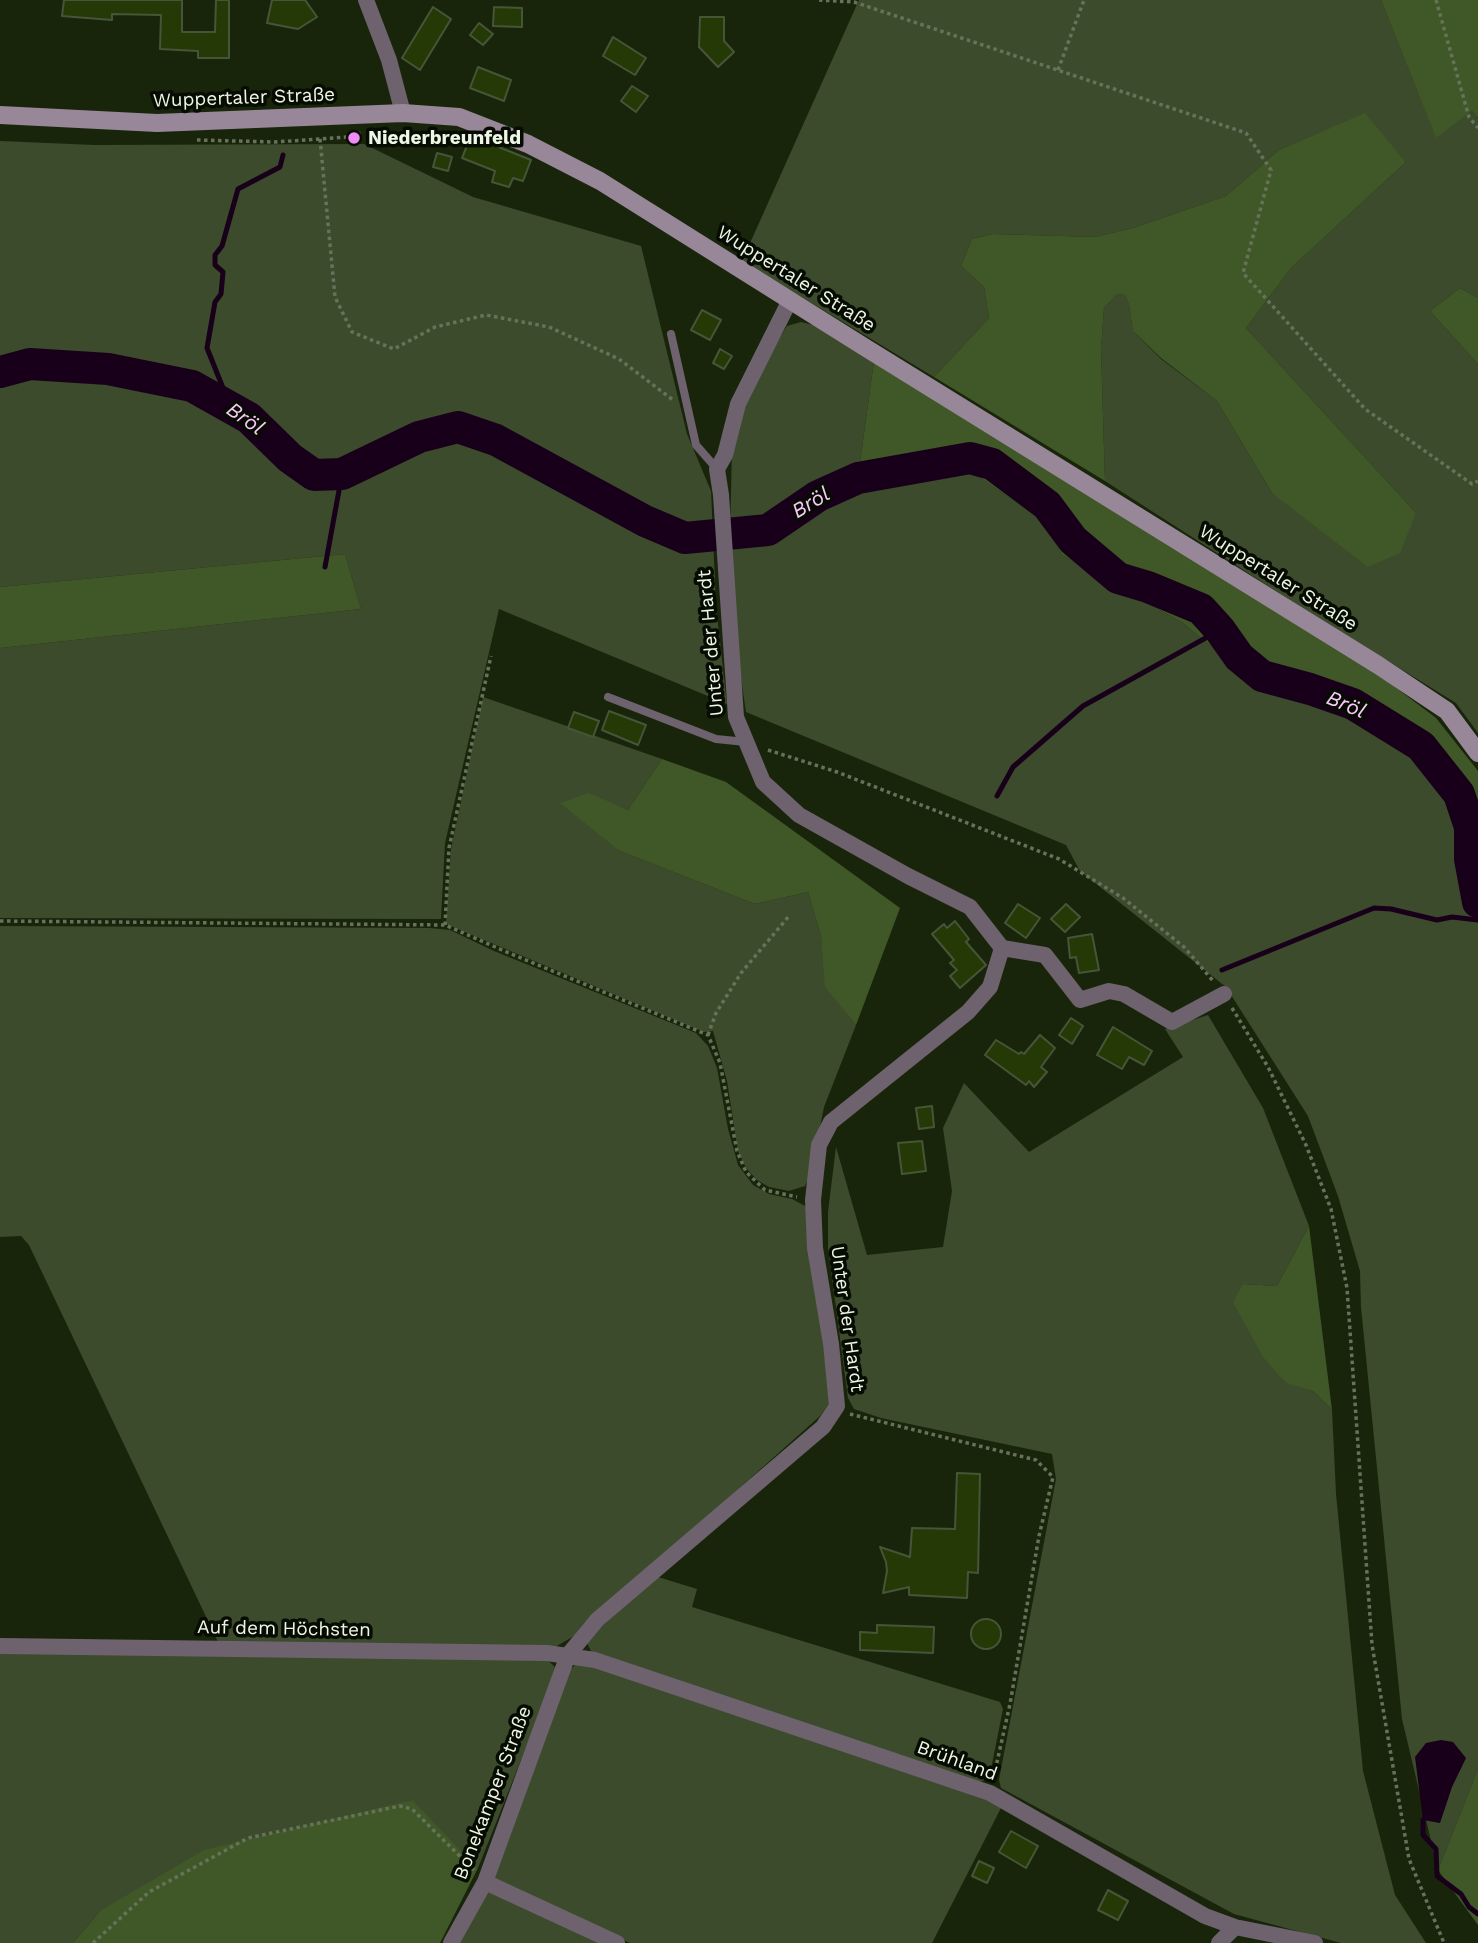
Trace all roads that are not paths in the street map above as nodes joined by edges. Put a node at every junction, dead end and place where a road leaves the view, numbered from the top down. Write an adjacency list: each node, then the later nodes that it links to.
1 (366, 0): 2 (street)
2 (403, 113): 3 (main road, Wuppertaler Straße); 4 (main road, Wuppertaler Straße)
3 (0, 115)
4 (790, 300): 6 (street, Unter der Hardt); 9 (main road, Wuppertaler Straße)
5 (671, 334): 6 (lane)
6 (718, 470): 8 (street, Unter der Hardt)
7 (608, 697): 8 (lane)
8 (746, 743): 10 (street, Unter der Hardt)
9 (1478, 753)
10 (1002, 948): 11 (street); 13 (street, Unter der Hardt)
11 (1224, 994)
12 (0, 1646): 13 (street, Auf dem Höchsten)
13 (568, 1655): 14 (street, Bonekamper Straße); 15 (street, Brühland)
14 (485, 1882): 16 (street, Bonekamper Straße); 17 (street)
15 (1235, 1927): 18 (street); 19 (street, Brühland)
16 (451, 1943)
17 (617, 1943)
18 (1219, 1943)
19 (1315, 1943)

